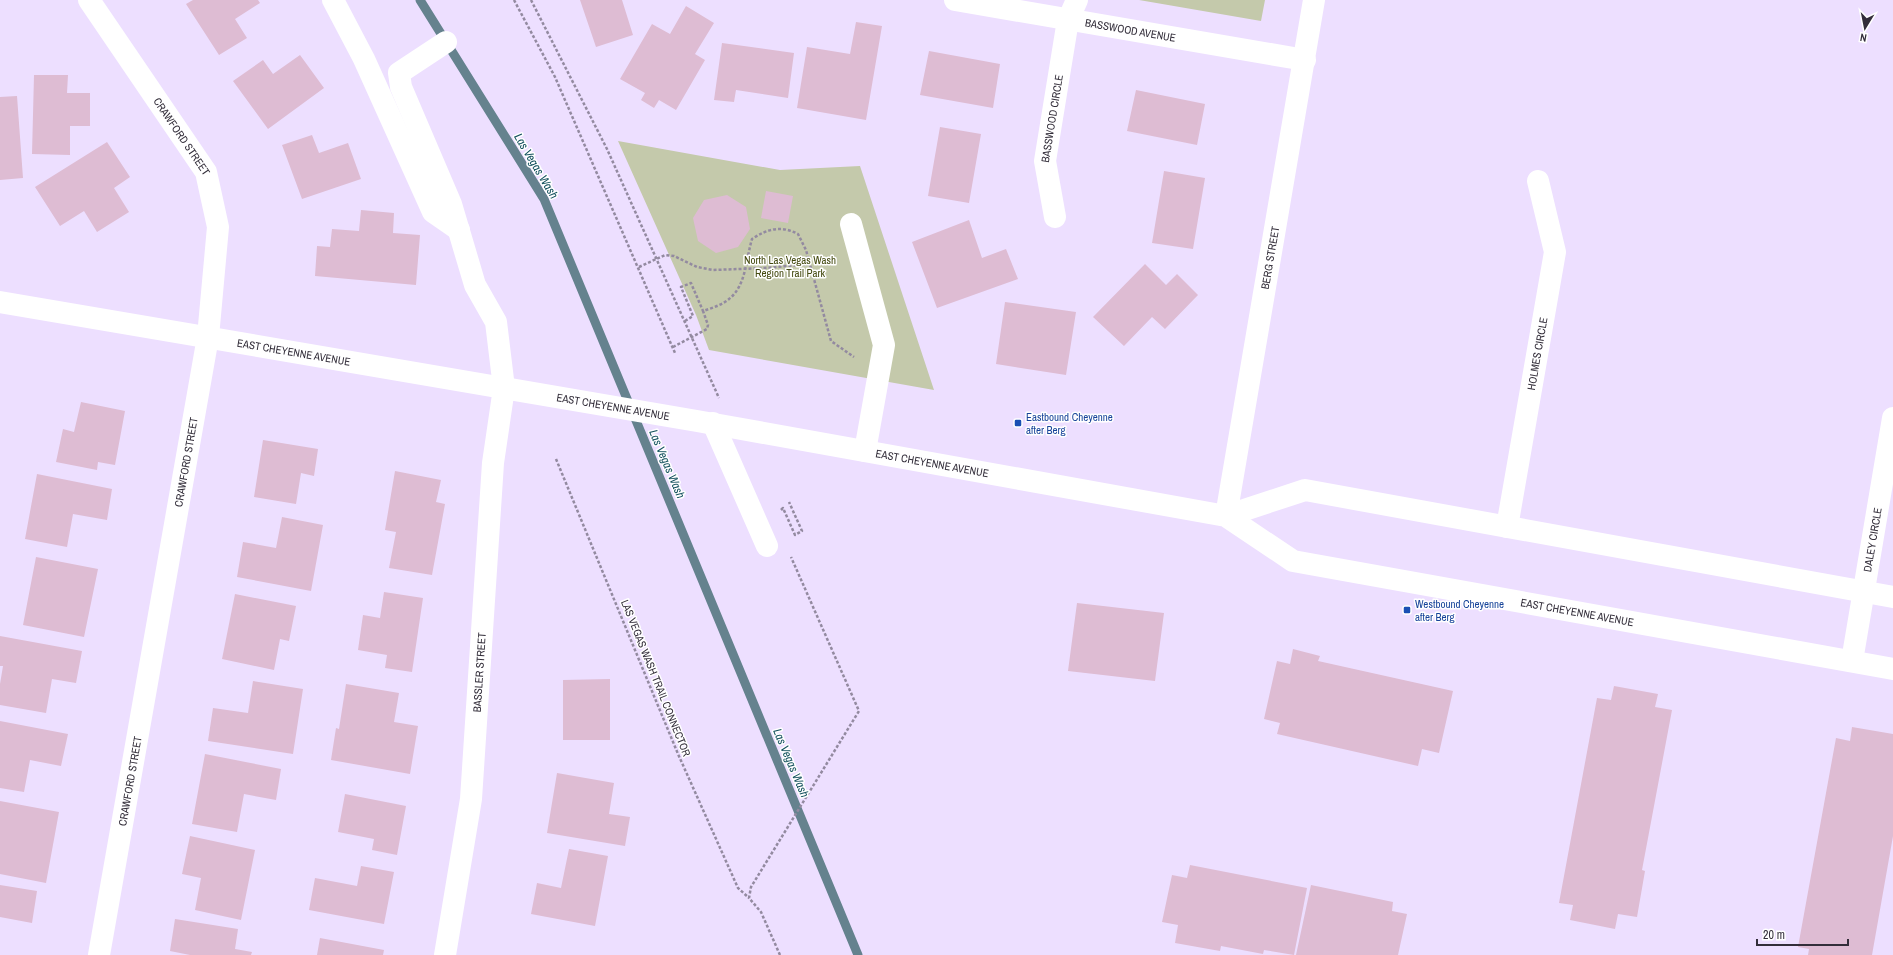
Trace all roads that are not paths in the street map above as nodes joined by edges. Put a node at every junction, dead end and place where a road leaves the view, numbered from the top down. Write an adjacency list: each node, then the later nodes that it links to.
1 (89, 0): 14 (street, CRAWFORD STREET)
2 (333, 0): 12 (street)
3 (955, 0): 6 (street, BASSWOOD AVENUE)
4 (1077, 0): 6 (street, BASSWOOD CIRCLE)
5 (1314, 0): 8 (street, BERG STREET)
6 (1068, 20): 8 (street, BASSWOOD AVENUE); 10 (street, BASSWOOD CIRCLE)
7 (446, 42): 12 (street, BASSLER STREET)
8 (1305, 60): 19 (street, BERG STREET)
9 (1538, 181): 20 (street, HOLMES CIRCLE)
10 (1055, 217)
11 (851, 224): 18 (street)
12 (459, 230): 15 (street, BASSLER STREET)
13 (0, 302): 14 (street, EAST CHEYENNE AVENUE)
14 (208, 337): 15 (street, EAST CHEYENNE AVENUE); 26 (street, CRAWFORD STREET)
15 (504, 388): 17 (street, EAST CHEYENNE AVENUE); 27 (street, BASSLER STREET)
16 (1893, 418): 22 (street, DALEY CIRCLE)
17 (705, 422): 18 (street, EAST CHEYENNE AVENUE); 21 (street)
18 (865, 451): 19 (street, EAST CHEYENNE AVENUE)
19 (1226, 516): 20 (street, EAST CHEYENNE AVENUE); 24 (street, EAST CHEYENNE AVENUE)
20 (1507, 527): 22 (street, EAST CHEYENNE AVENUE)
21 (767, 546)
22 (1863, 591): 23 (street, EAST CHEYENNE AVENUE); 24 (street, DALEY CIRCLE)
23 (1893, 597)
24 (1852, 661): 25 (street, EAST CHEYENNE AVENUE)
25 (1893, 669)
26 (99, 955)
27 (445, 955)

